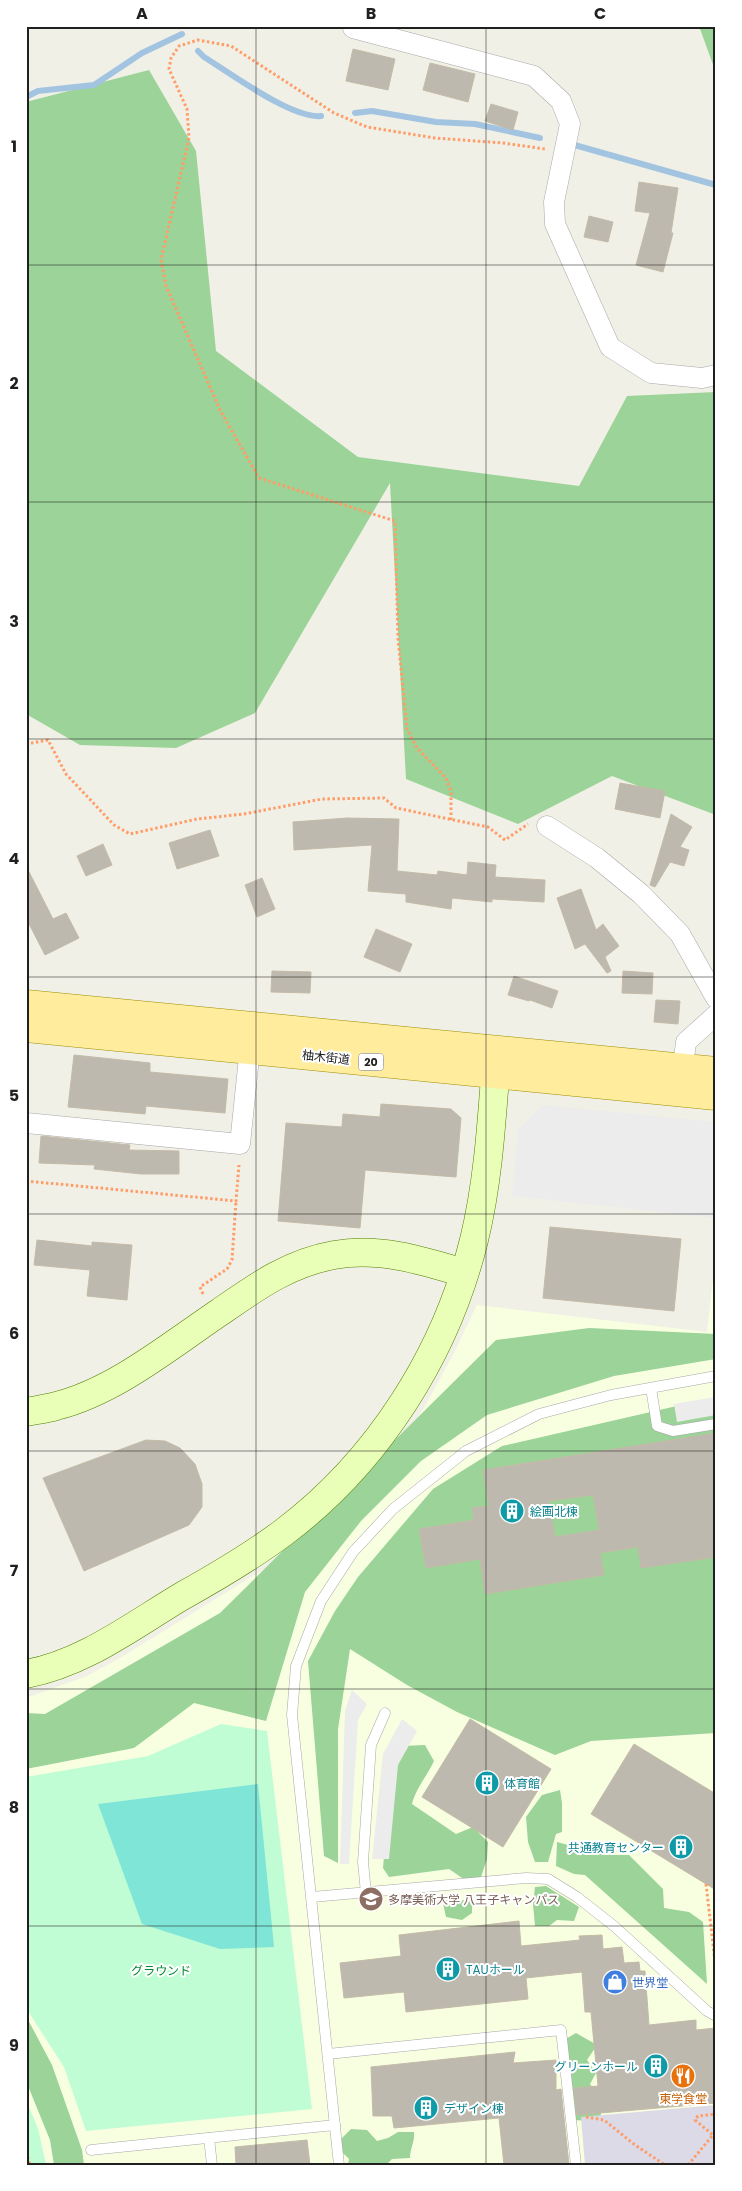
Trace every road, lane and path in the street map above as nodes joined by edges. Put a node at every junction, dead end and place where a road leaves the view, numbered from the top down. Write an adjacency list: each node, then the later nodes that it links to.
1 (353, 28): 2 (street)
2 (565, 152): 3 (street); 5 (path)
3 (716, 375)
4 (26, 744): 5 (path)
5 (451, 820): 6 (path)
6 (547, 826): 7 (street)
7 (716, 998)
8 (26, 1004): 11 (main road, 柚木街道 / 20)
9 (716, 1014): 13 (street)
10 (26, 1028): 11 (main road, 柚木街道 / 20)
11 (251, 1038): 12 (main road, 柚木街道 / 20); 17 (street)
12 (496, 1062): 13 (main road, 柚木街道 / 20); 15 (main road, 柚木街道 / 20); 20 (street)
13 (683, 1068): 14 (main road, 柚木街道 / 20)
14 (716, 1071)
15 (716, 1096)
16 (26, 1123): 17 (street)
17 (240, 1144): 19 (path)
18 (26, 1182): 19 (path)
19 (236, 1201): 21 (path)
20 (464, 1273): 24 (street); 26 (street)
21 (206, 1302)
22 (716, 1376): 23 (lane)
23 (651, 1388): 25 (lane); 30 (lane)
24 (26, 1412)
25 (716, 1424)
26 (26, 1674)
27 (385, 1713): 29 (lane)
28 (706, 1884): 31 (path)
29 (366, 1893): 30 (lane); 32 (lane)
30 (312, 1897): 33 (lane)
31 (716, 1970)
32 (716, 2016)
33 (328, 2054): 34 (lane); 36 (lane)
34 (570, 2114): 43 (lane); 44 (path)
35 (716, 2114): 45 (path)
36 (335, 2125): 37 (lane); 42 (lane)
37 (209, 2138): 38 (lane); 41 (lane)
38 (91, 2150)
39 (26, 2152): 40 (path)
40 (30, 2165)
41 (212, 2165)
42 (339, 2165)
43 (576, 2165)
44 (665, 2165)
45 (688, 2165)

